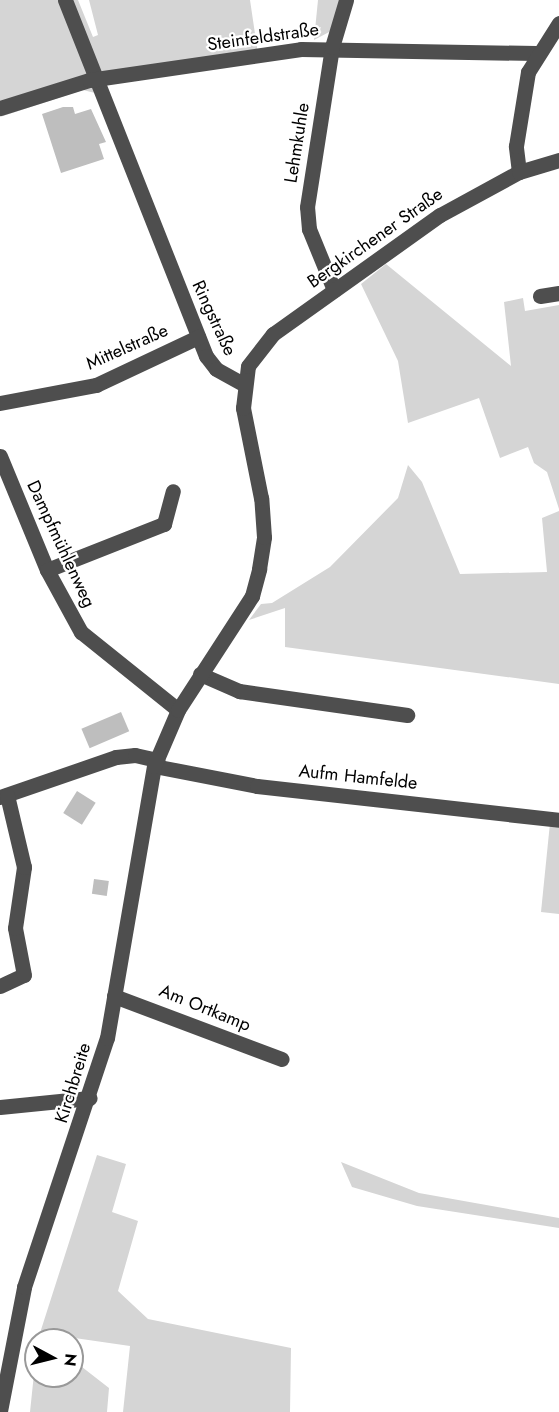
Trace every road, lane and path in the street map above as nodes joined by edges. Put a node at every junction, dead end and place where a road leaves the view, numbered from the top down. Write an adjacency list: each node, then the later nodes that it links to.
1 (65, 0): 6 (street, Ringstraße)
2 (346, 0): 4 (street, Lehmkuhle)
3 (559, 23): 5 (street)
4 (332, 47): 5 (street, Steinfeldstraße); 6 (street, Steinfeldstraße); 10 (street, Lehmkuhle)
5 (536, 52): 9 (street)
6 (98, 79): 7 (street, Steinfeldstraße); 13 (street, Ringstraße)
7 (0, 108)
8 (559, 160): 9 (street, Bergkirchener Straße)
9 (519, 172): 10 (street, Bergkirchener Straße)
10 (334, 290): 14 (street, Bergkirchener Straße)
11 (559, 293): 12 (street)
12 (540, 296)
13 (198, 337): 14 (street, Ringstraße); 15 (street, Mittelstraße)
14 (243, 384): 19 (street)
15 (0, 403)
16 (0, 456): 18 (street, Dampfmühlenweg)
17 (173, 491): 18 (street)
18 (47, 570): 20 (street, Dampfmühlenweg)
19 (200, 674): 20 (street); 21 (street)
20 (178, 710): 22 (street)
21 (407, 715)
22 (155, 763): 23 (street); 24 (street, Aufm Hamfelde); 26 (street, Kirchbreite)
23 (4, 796): 25 (street)
24 (559, 820)
25 (0, 986)
26 (114, 996): 27 (street, Am Ortkamp); 28 (street, Kirchbreite)
27 (282, 1059)
28 (90, 1098): 29 (street); 30 (street, Kirchbreite)
29 (0, 1107)
30 (0, 1411)

